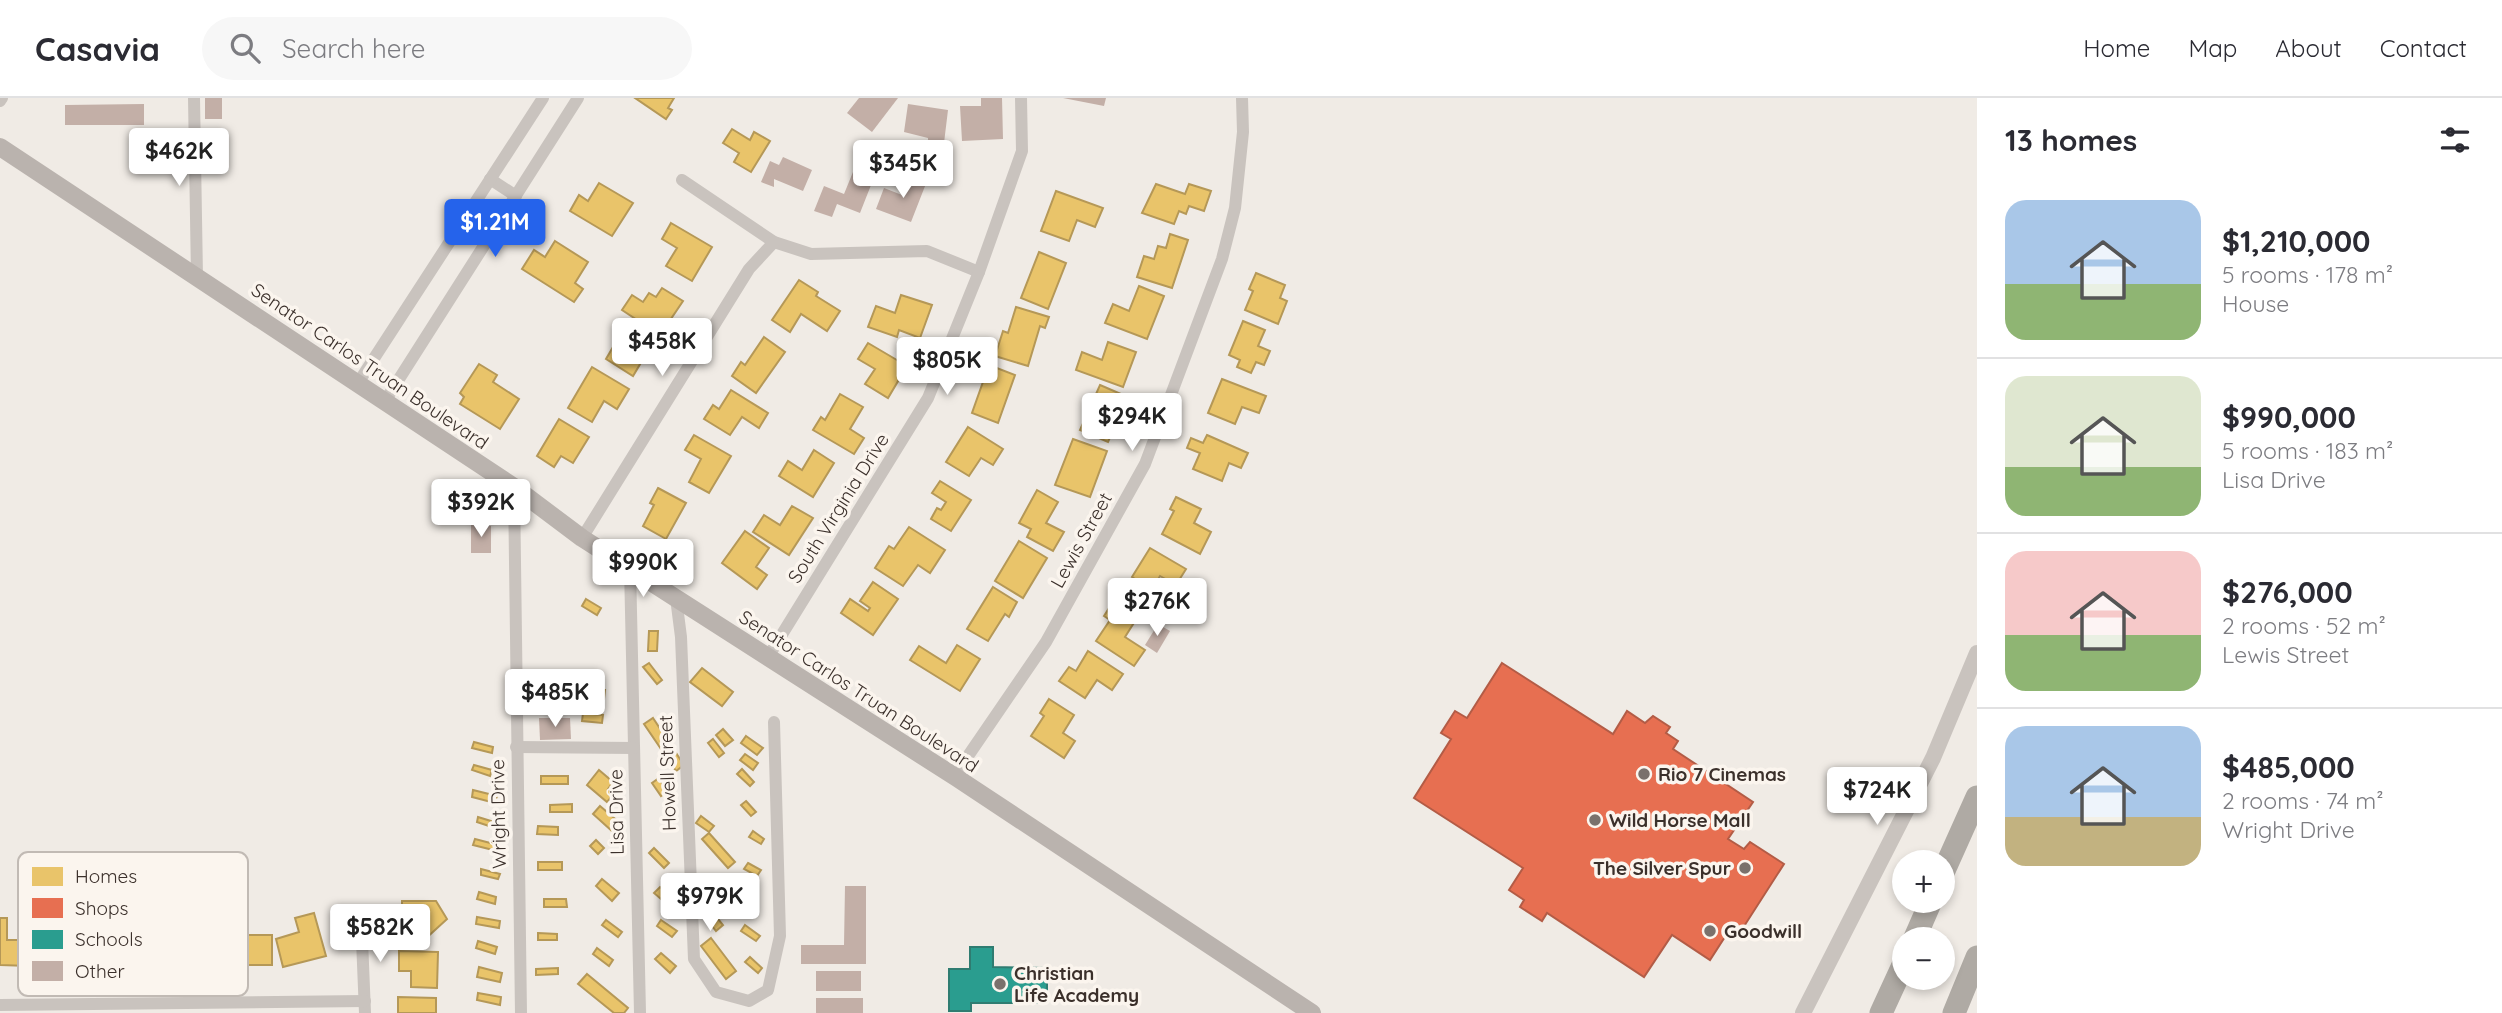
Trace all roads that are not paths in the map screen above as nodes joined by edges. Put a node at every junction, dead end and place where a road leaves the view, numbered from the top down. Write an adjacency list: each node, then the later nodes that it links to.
1 (194, 98): 12 (street)
2 (543, 98): 7 (street)
3 (578, 98): 9 (street)
4 (1021, 98): 11 (street, South Virginia Drive)
5 (1242, 98): 24 (street, Lewis Street)
6 (0, 147): 12 (main road, Senator Carlos Truan Boulevard)
7 (490, 179): 9 (street); 13 (street)
8 (682, 180): 10 (street)
9 (516, 196): 14 (street)
10 (774, 242): 11 (street); 16 (street)
11 (979, 271): 20 (street, South Virginia Drive)
12 (197, 277): 13 (main road, Senator Carlos Truan Boulevard)
13 (358, 383): 14 (main road, Senator Carlos Truan Boulevard)
14 (385, 401): 15 (main road, Senator Carlos Truan Boulevard)
15 (514, 487): 16 (main road, Senator Carlos Truan Boulevard); 22 (street, Wright Drive)
16 (582, 538): 17 (main road, Senator Carlos Truan Boulevard)
17 (630, 567): 18 (main road, Senator Carlos Truan Boulevard); 23 (street, Lisa Drive)
18 (676, 598): 20 (main road, Senator Carlos Truan Boulevard); 21 (street, Howell Street)
19 (1977, 653): 35 (street)
20 (768, 657): 24 (main road, Senator Carlos Truan Boulevard)
21 (774, 722)
22 (516, 747): 23 (street); 32 (street, Wright Drive)
23 (634, 748): 33 (street, Lisa Drive)
24 (957, 778): 34 (main road, Senator Carlos Truan Boulevard)
25 (1977, 797): 26 (highway)
26 (1953, 850)
27 (360, 915): 31 (street)
28 (1977, 957): 37 (highway)
29 (1892, 989): 36 (highway)
30 (0, 1005): 31 (street)
31 (365, 1007)
32 (521, 1013)
33 (640, 1013)
34 (1312, 1013)
35 (1803, 1013)
36 (1881, 1013)
37 (1954, 1013)

